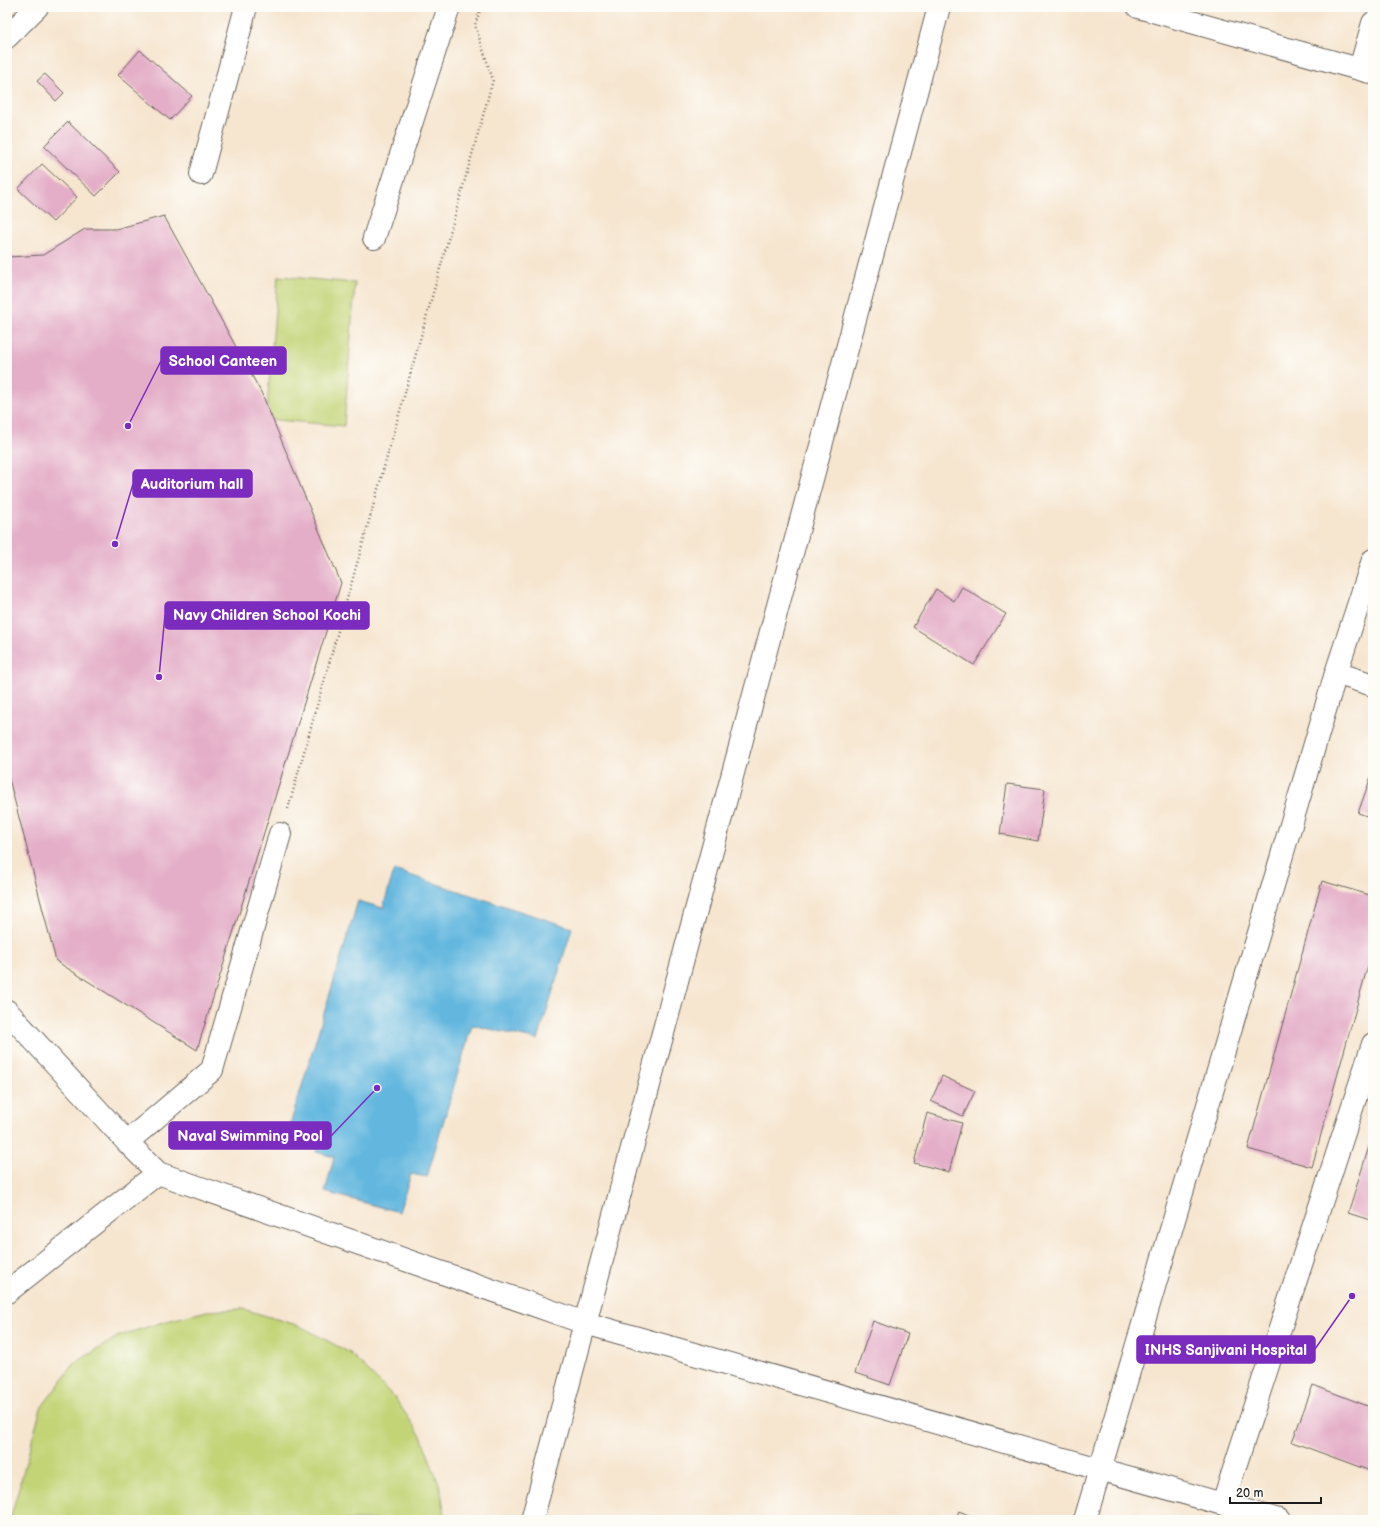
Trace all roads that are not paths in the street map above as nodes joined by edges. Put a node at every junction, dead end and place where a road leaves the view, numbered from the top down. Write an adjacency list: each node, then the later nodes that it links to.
1 (37, 7): 7 (street)
2 (246, 7): 9 (street)
3 (449, 7): 10 (street)
4 (939, 7): 20 (street)
5 (1138, 7): 8 (street)
6 (1373, 23): 8 (street)
7 (7, 37)
8 (1367, 71)
9 (201, 174)
10 (374, 238)
11 (1373, 560): 12 (street)
12 (1336, 674): 13 (street); 21 (street)
13 (1373, 685)
14 (280, 834): 17 (street)
15 (7, 1011): 17 (street)
16 (1373, 1044): 22 (street)
17 (127, 1142): 18 (street)
18 (158, 1173): 19 (street); 20 (street)
19 (7, 1292)
20 (585, 1323): 21 (street); 23 (street)
21 (1101, 1468): 22 (street); 24 (street)
22 (1223, 1503): 25 (street)
23 (532, 1520)
24 (1085, 1520)
25 (1279, 1520)

